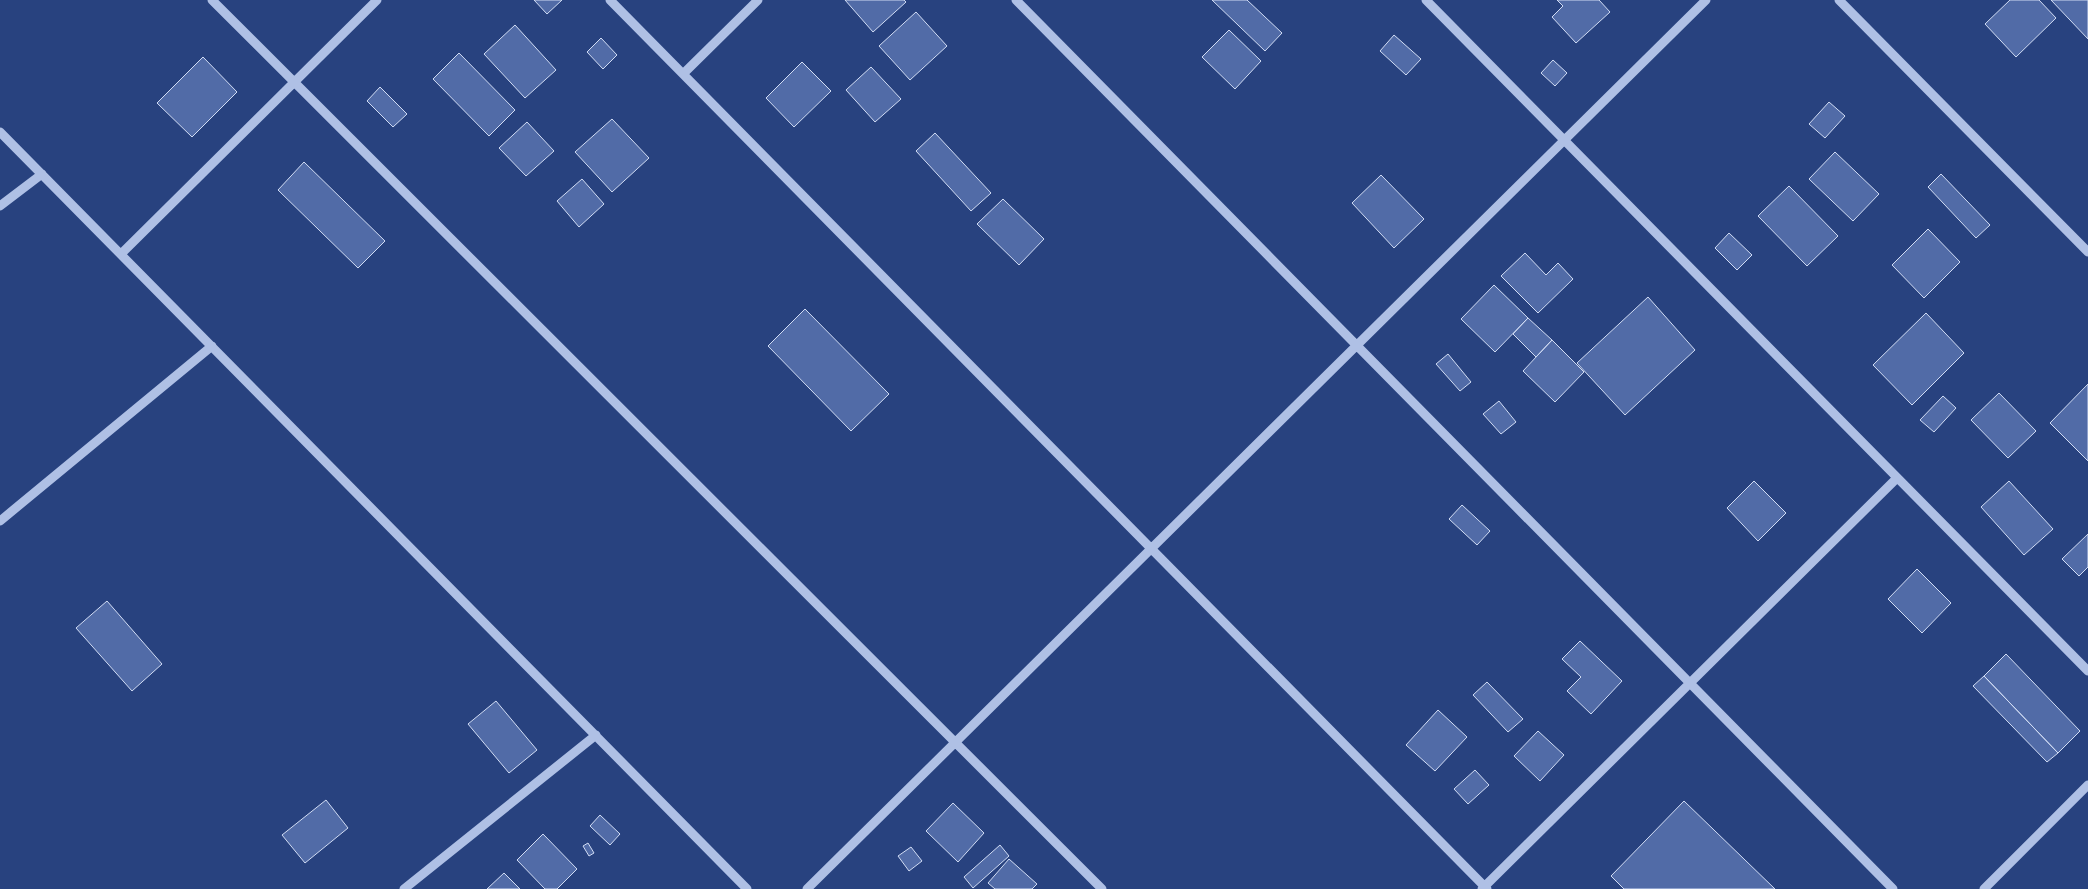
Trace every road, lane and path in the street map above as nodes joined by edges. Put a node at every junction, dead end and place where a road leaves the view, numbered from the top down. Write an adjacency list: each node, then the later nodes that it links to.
1 (212, 0): 10 (street)
2 (377, 0): 10 (street)
3 (610, 0): 9 (street)
4 (758, 0): 9 (street)
5 (1016, 0): 18 (street)
6 (1426, 0): 12 (street)
7 (1706, 0): 12 (street)
8 (1839, 0): 15 (street)
9 (683, 74): 21 (street)
10 (294, 82): 16 (street); 25 (street)
11 (0, 132): 13 (street)
12 (1564, 140): 18 (street); 19 (street)
13 (42, 174): 14 (street); 16 (street)
14 (0, 206)
15 (2088, 252)
16 (121, 254): 17 (street)
17 (212, 346): 20 (street); 24 (street)
18 (1356, 346): 21 (street); 23 (street)
19 (1898, 478): 22 (street); 23 (street)
20 (0, 520)
21 (1151, 548): 25 (street); 27 (street)
22 (2088, 671)
23 (1690, 683): 27 (street); 32 (street)
24 (596, 735): 28 (street); 29 (street)
25 (954, 742): 30 (street); 31 (street)
26 (2088, 785): 33 (street)
27 (1485, 888)
28 (404, 889)
29 (747, 889)
30 (807, 889)
31 (1102, 889)
32 (1893, 889)
33 (1984, 889)

